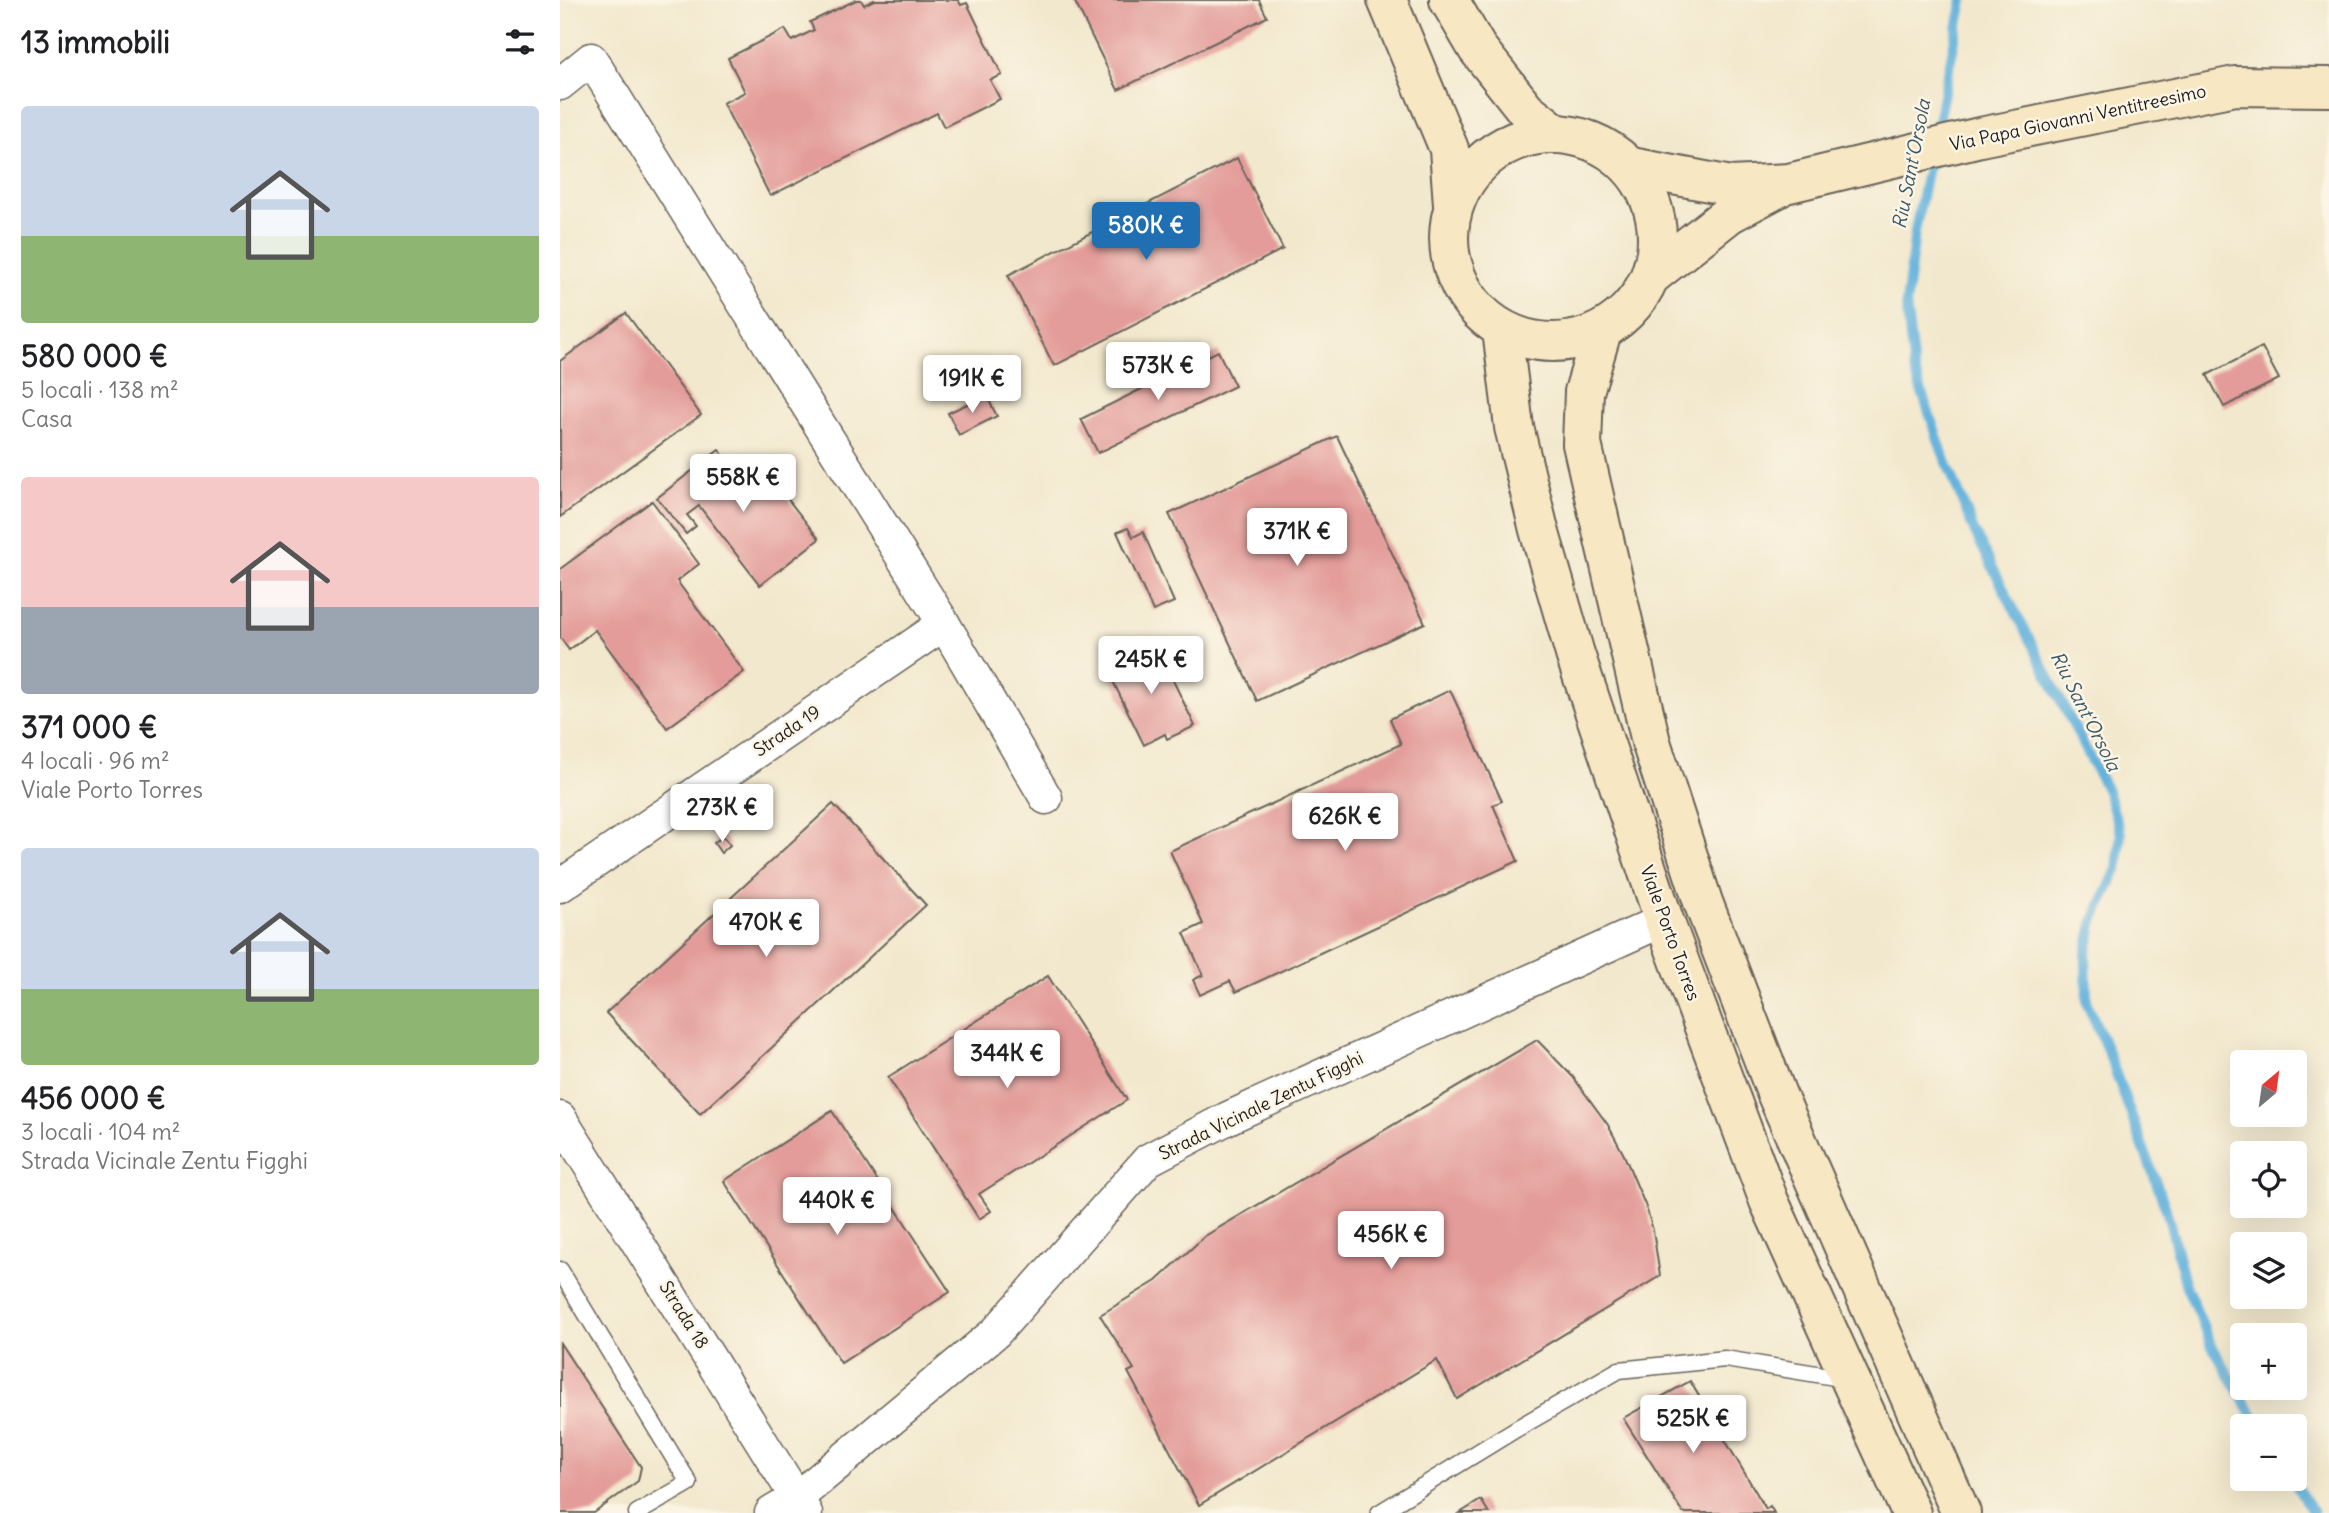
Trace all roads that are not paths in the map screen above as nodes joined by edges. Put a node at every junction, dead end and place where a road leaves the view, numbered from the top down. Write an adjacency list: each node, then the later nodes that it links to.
1 (1387, 0): 8 (main road)
2 (1450, 0): 5 (main road)
3 (560, 84): 12 (street)
4 (2329, 87): 7 (main road, Via Papa Giovanni Ventitreesimo)
5 (1555, 133): 6 (main road); 8 (main road)
6 (1631, 167): 7 (main road, Via Papa Giovanni Ventitreesimo); 9 (main road)
7 (1789, 183): 9 (main road, Via Papa Giovanni Ventitreesimo)
8 (1453, 205): 10 (main road)
9 (1652, 275): 11 (main road)
10 (1502, 330): 11 (main road); 15 (main road, Viale Porto Torres)
11 (1602, 331): 24 (main road)
12 (944, 624): 13 (street); 14 (street, Strada 19)
13 (1046, 798)
14 (560, 886)
15 (1664, 920): 18 (main road, Viale Porto Torres); 19 (street, Strada Vicinale Zentu Figghi)
16 (560, 1119): 19 (street, Strada 18)
17 (560, 1270): 20 (lane)
18 (1849, 1379): 22 (lane); 23 (main road, Viale Porto Torres)
19 (802, 1505): 21 (street, Strada Vicinale Zentu Figghi)
20 (637, 1513)
21 (771, 1513)
22 (1379, 1513)
23 (1911, 1513)
24 (1961, 1513)

